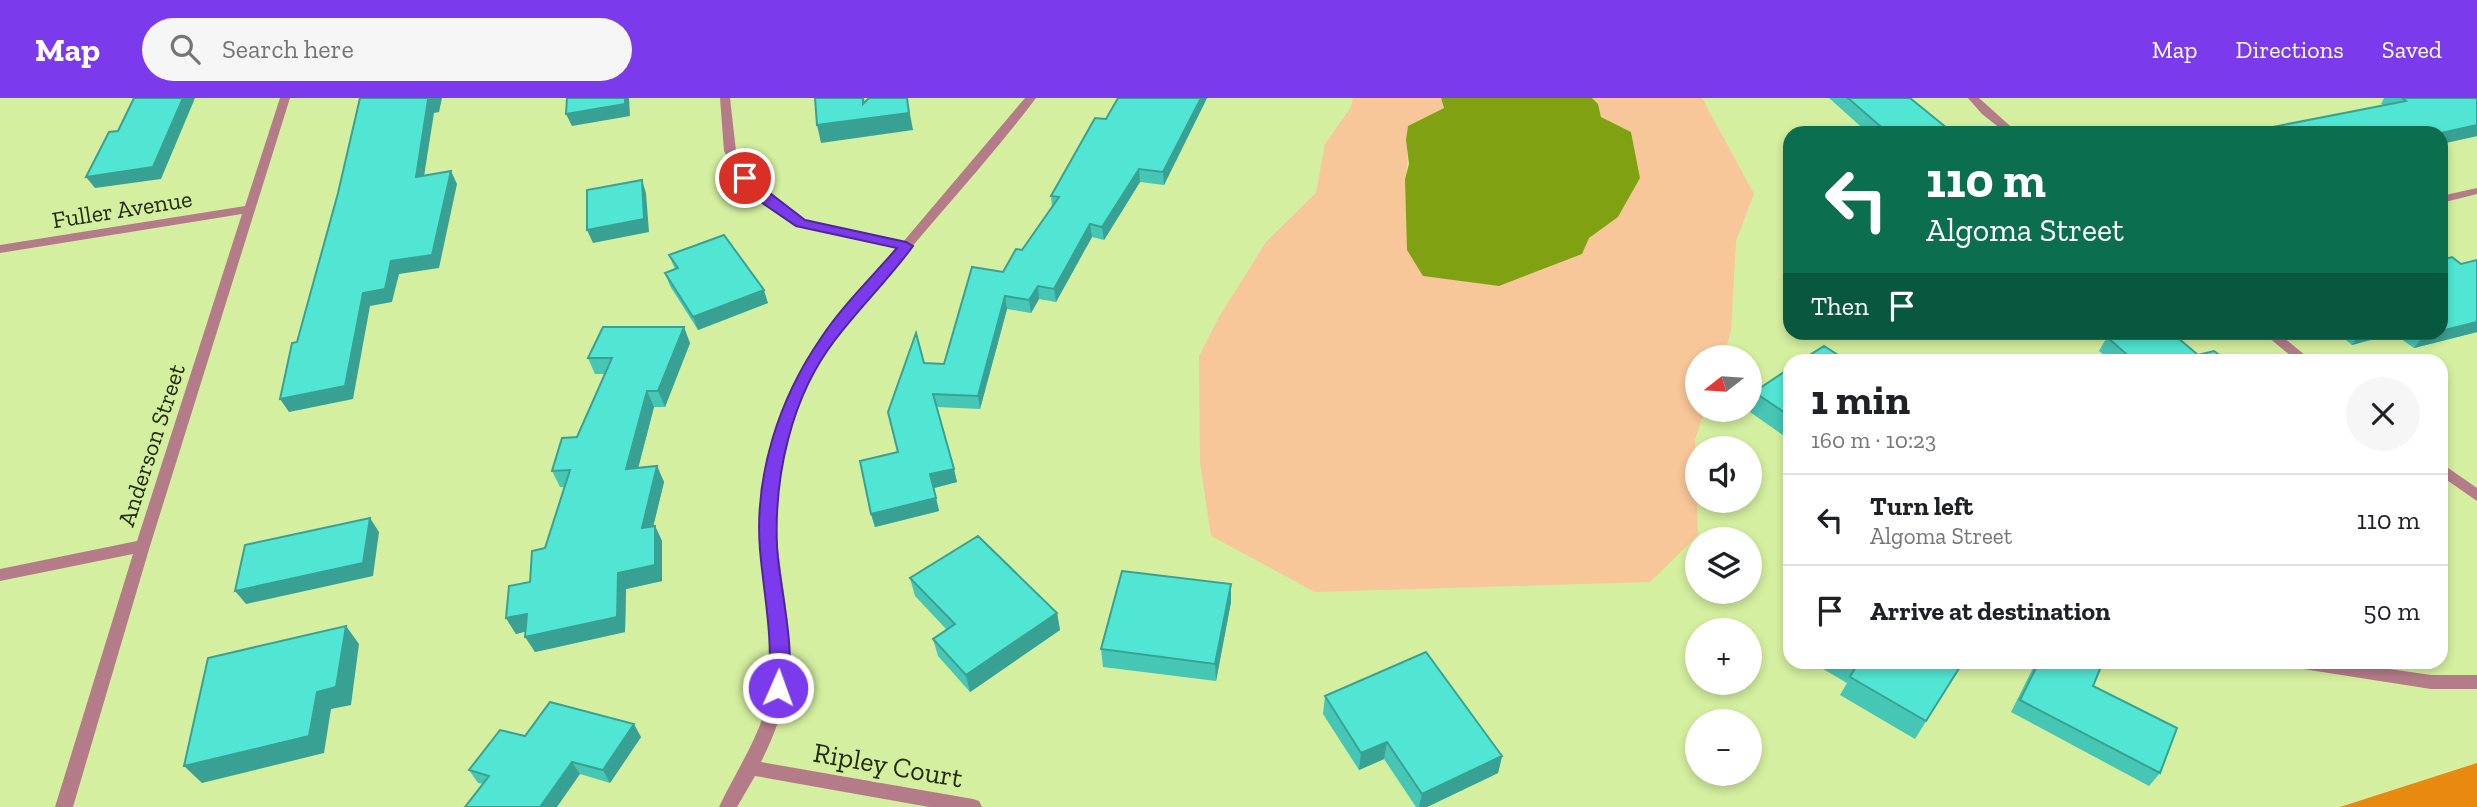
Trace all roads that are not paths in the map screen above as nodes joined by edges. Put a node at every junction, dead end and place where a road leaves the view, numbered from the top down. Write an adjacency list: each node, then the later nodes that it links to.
1 (285, 98): 8 (street, Anderson Street)
2 (725, 98): 9 (street)
3 (1031, 98): 9 (street)
4 (1973, 98): 5 (street)
5 (2004, 126)
6 (2477, 191): 7 (street)
7 (2448, 198)
8 (251, 209): 10 (street, Fuller Avenue); 15 (street, Anderson Street)
9 (906, 246): 19 (street)
10 (0, 249)
11 (2278, 340): 12 (street)
12 (2296, 354)
13 (2448, 473): 14 (street)
14 (2477, 496)
15 (143, 546): 16 (street); 20 (street, Anderson Street)
16 (0, 575)
17 (2347, 669): 18 (street)
18 (2477, 682)
19 (752, 768): 21 (street); 22 (street, Ripley Court)
20 (64, 807)
21 (728, 807)
22 (973, 807)

